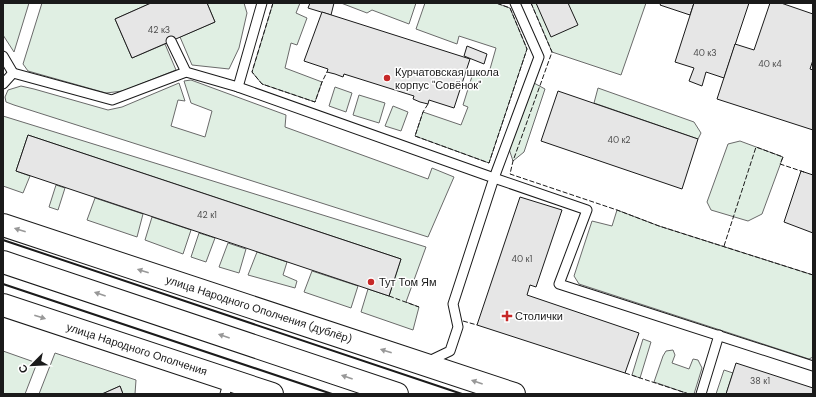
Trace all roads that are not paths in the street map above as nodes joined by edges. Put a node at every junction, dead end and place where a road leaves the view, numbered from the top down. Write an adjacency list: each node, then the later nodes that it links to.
1 (262, 3): 8 (lane)
2 (514, 3): 9 (lane)
3 (171, 41): 5 (lane)
4 (3, 56): 6 (lane)
5 (186, 72): 6 (lane); 8 (lane)
6 (13, 73): 7 (lane)
7 (3, 84)
8 (238, 87): 9 (lane)
9 (494, 178): 13 (lane); 14 (lane)
10 (3, 224): 14 (main road, улица Народного Ополчения (дублёр), one-way to 10)
11 (3, 262): 18 (main road, one-way to 11)
12 (3, 305): 16 (main road, улица Народного Ополчения, one-way to 16)
13 (719, 335): 15 (lane); 20 (lane)
14 (424, 363): 19 (main road, улица Народного Ополчения (дублёр), one-way to 14)
15 (813, 366)
16 (227, 387): 17 (main road, улица Народного Ополчения)
17 (272, 394)
18 (397, 394)
19 (514, 394)
20 (701, 394)

